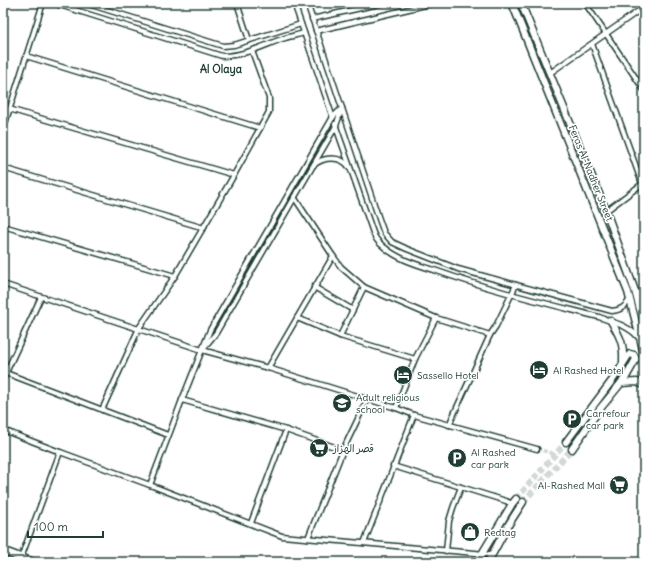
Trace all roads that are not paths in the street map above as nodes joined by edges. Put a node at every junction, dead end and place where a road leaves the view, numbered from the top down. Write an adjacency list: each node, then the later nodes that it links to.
1 (43, 3): 21 (street)
2 (53, 3): 20 (street)
3 (85, 3): 18 (street)
4 (237, 3): 18 (street)
5 (294, 3): 14 (street)
6 (307, 3): 13 (street)
7 (383, 3): 13 (street)
8 (434, 3): 15 (street)
9 (512, 3): 50 (street, Feras Al-Nadher Street)
10 (521, 3): 22 (street, Feras Al-Nadher Street)
11 (585, 3): 17 (street)
12 (643, 9): 17 (street)
13 (312, 19): 15 (street)
14 (300, 24): 16 (street); 18 (street)
15 (316, 31): 24 (street)
16 (304, 33): 20 (street); 26 (street)
17 (606, 34): 19 (street); 23 (street)
18 (249, 40)
19 (592, 44): 22 (street); 34 (street)
20 (252, 51): 28 (street)
21 (26, 56): 25 (street); 28 (street)
22 (550, 74): 37 (street, Feras Al-Nadher Street)
23 (644, 90)
24 (342, 108): 26 (street); 27 (street); 43 (street)
25 (9, 109): 29 (street); 33 (street)
26 (333, 117): 27 (street); 61 (street)
27 (336, 126): 31 (street); 32 (street)
28 (260, 128): 33 (street)
29 (3, 130)
30 (3, 168): 39 (street)
31 (311, 168): 32 (street); 36 (street)
32 (351, 170): 48 (street)
33 (234, 175): 39 (street)
34 (643, 183): 35 (street); 37 (street)
35 (644, 189)
36 (294, 197): 40 (street); 61 (street)
37 (606, 211): 46 (street, Feras Al-Nadher Street)
38 (3, 226): 41 (street)
39 (204, 228): 41 (street)
40 (333, 256): 44 (street); 45 (street)
41 (175, 276): 57 (street)
42 (3, 284): 49 (street)
43 (516, 285): 48 (street); 50 (street)
44 (314, 287): 52 (street); 53 (street)
45 (364, 287): 52 (street); 54 (street)
46 (635, 291): 47 (street); 50 (street, Feras Al-Nadher Street)
47 (644, 293)
48 (511, 295): 55 (street); 58 (street)
49 (41, 297): 57 (street); 66 (street)
50 (634, 299): 51 (street); 56 (street, Feras Al-Nadher Street); 60 (street, Feras Al-Nadher Street)
51 (644, 301)
52 (353, 310): 59 (street)
53 (297, 318): 59 (street); 65 (street)
54 (436, 318): 58 (street); 63 (street)
55 (611, 321): 60 (street); 64 (street)
56 (644, 324)
57 (139, 328): 61 (street); 73 (street)
58 (490, 335): 75 (street)
59 (340, 336): 63 (street)
60 (641, 340): 62 (street, Feras Al-Nadher Street)
61 (202, 350): 65 (street); 70 (street)
62 (644, 353)
63 (416, 359): 72 (street)
64 (623, 363): 68 (street); 79 (street)
65 (268, 368): 71 (street)
66 (6, 372): 67 (street); 73 (street)
67 (3, 379)
68 (621, 383): 69 (street); 81 (street)
69 (644, 385)
70 (182, 400): 77 (street); 78 (street)
71 (367, 400): 72 (street); 82 (street)
72 (396, 408): 74 (street)
73 (102, 410): 78 (street)
74 (414, 415): 75 (street); 84 (street)
75 (449, 425): 80 (street)
76 (3, 430): 83 (street)
77 (286, 430): 82 (street); 90 (street)
78 (168, 435): 85 (street)
79 (566, 442)
80 (537, 449)
81 (572, 449)
82 (343, 450): 91 (street)
83 (60, 452): 85 (street); 97 (street)
84 (394, 466): 86 (street); 92 (street)
85 (150, 485): 90 (street)
86 (461, 487): 89 (street); 94 (street)
87 (516, 498): 89 (street)
88 (523, 502): 96 (street)
89 (512, 504): 95 (street)
90 (251, 523): 91 (street)
91 (308, 538): 92 (street)
92 (364, 543): 94 (street)
93 (3, 551): 97 (main road)
94 (446, 551): 95 (street)
95 (482, 554): 96 (street); 99 (street)
96 (491, 555): 100 (street)
97 (21, 558): 98 (main road)
98 (32, 562)
99 (477, 562)
100 (488, 562)

